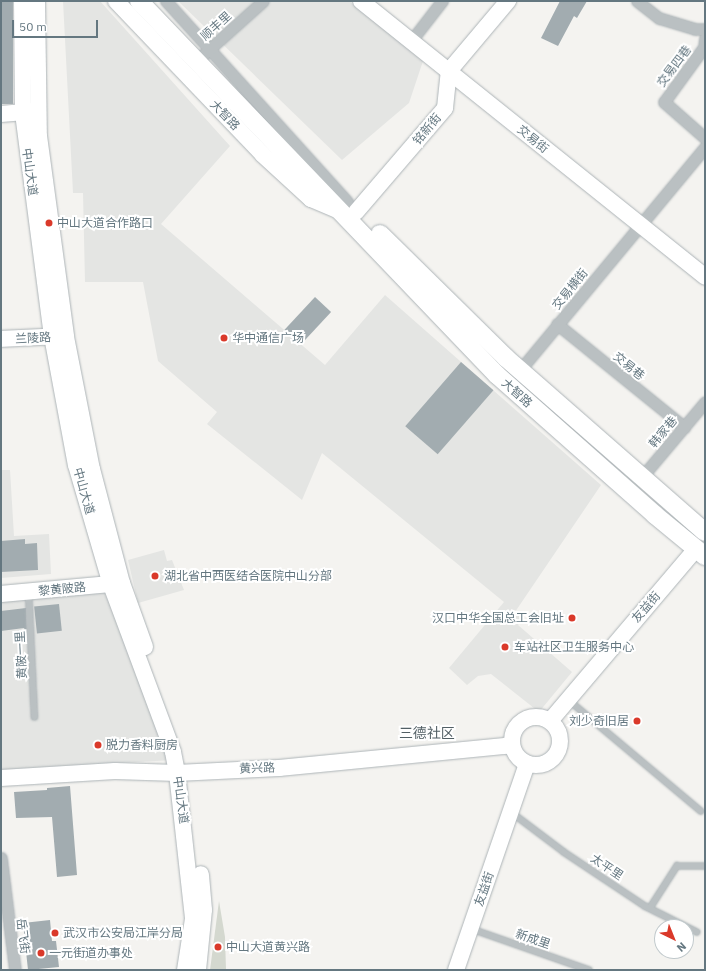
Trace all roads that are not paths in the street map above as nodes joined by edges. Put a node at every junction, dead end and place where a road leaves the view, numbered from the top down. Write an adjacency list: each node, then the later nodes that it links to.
1 (22, 1): 17 (street, 中山大道)
2 (37, 1): 17 (street, 中山大道)
3 (116, 1): 21 (street, 大智路)
4 (139, 1): 21 (main road, 大智路)
5 (155, 1): 15 (main road, 大智路)
6 (166, 1): 15 (street, 大智路)
7 (263, 1): 15 (street, 顺丰里)
8 (361, 1): 14 (street, 交易街)
9 (442, 1): 14 (street)
10 (508, 1): 16 (street)
11 (637, 1): 12 (street)
12 (705, 29)
13 (705, 38): 19 (street, 交易四巷)
14 (411, 41): 16 (street, 交易街)
15 (207, 51): 21 (main road, 大智路)
16 (449, 71): 21 (street, 铭新街); 22 (street, 交易街)
17 (30, 112): 18 (street); 25 (street, 中山大道)
18 (1, 114)
19 (705, 138)
20 (705, 147): 22 (street, 交易横街)
21 (349, 209): 27 (main road, 大智路); 32 (main road, 大智路)
22 (640, 224): 23 (street, 交易街); 24 (street, 交易横街)
23 (705, 277)
24 (557, 324): 27 (street, 交易横街); 29 (street, 交易巷)
25 (59, 336): 26 (street, 兰陵路); 33 (street, 中山大道)
26 (1, 339)
27 (520, 370): 30 (main road, 大智路)
28 (705, 402): 29 (street, 韩家巷)
29 (684, 427): 30 (street, 韩家巷)
30 (641, 478): 31 (main road, 大智路)
31 (705, 532)
32 (701, 552): 36 (street, 友益街)
33 (116, 584): 34 (street, 黎黄陂路); 41 (street, 中山大道)
34 (29, 592): 35 (street, 黎黄陂路); 37 (lane, 黄陂一里)
35 (1, 594)
36 (568, 700): 38 (street, 友益街); 43 (lane)
37 (35, 717)
38 (550, 721): 39 (street); 40 (street)
39 (512, 745): 40 (street); 41 (street, 黄兴路)
40 (527, 764): 44 (street, 友益街)
41 (182, 772): 42 (street, 黄兴路); 51 (street, 中山大道); 52 (street, 中山大道)
42 (1, 778)
43 (702, 811)
44 (511, 812): 47 (lane, 太平里); 48 (street, 友益街)
45 (1, 858): 50 (street, 岳飞街)
46 (705, 866): 47 (lane)
47 (650, 908): 49 (lane, 太平里)
48 (470, 928): 53 (street, 友益街); 54 (lane, 新成里)
49 (697, 932)
50 (15, 970)
51 (185, 970)
52 (198, 970)
53 (456, 970)
54 (589, 970)

